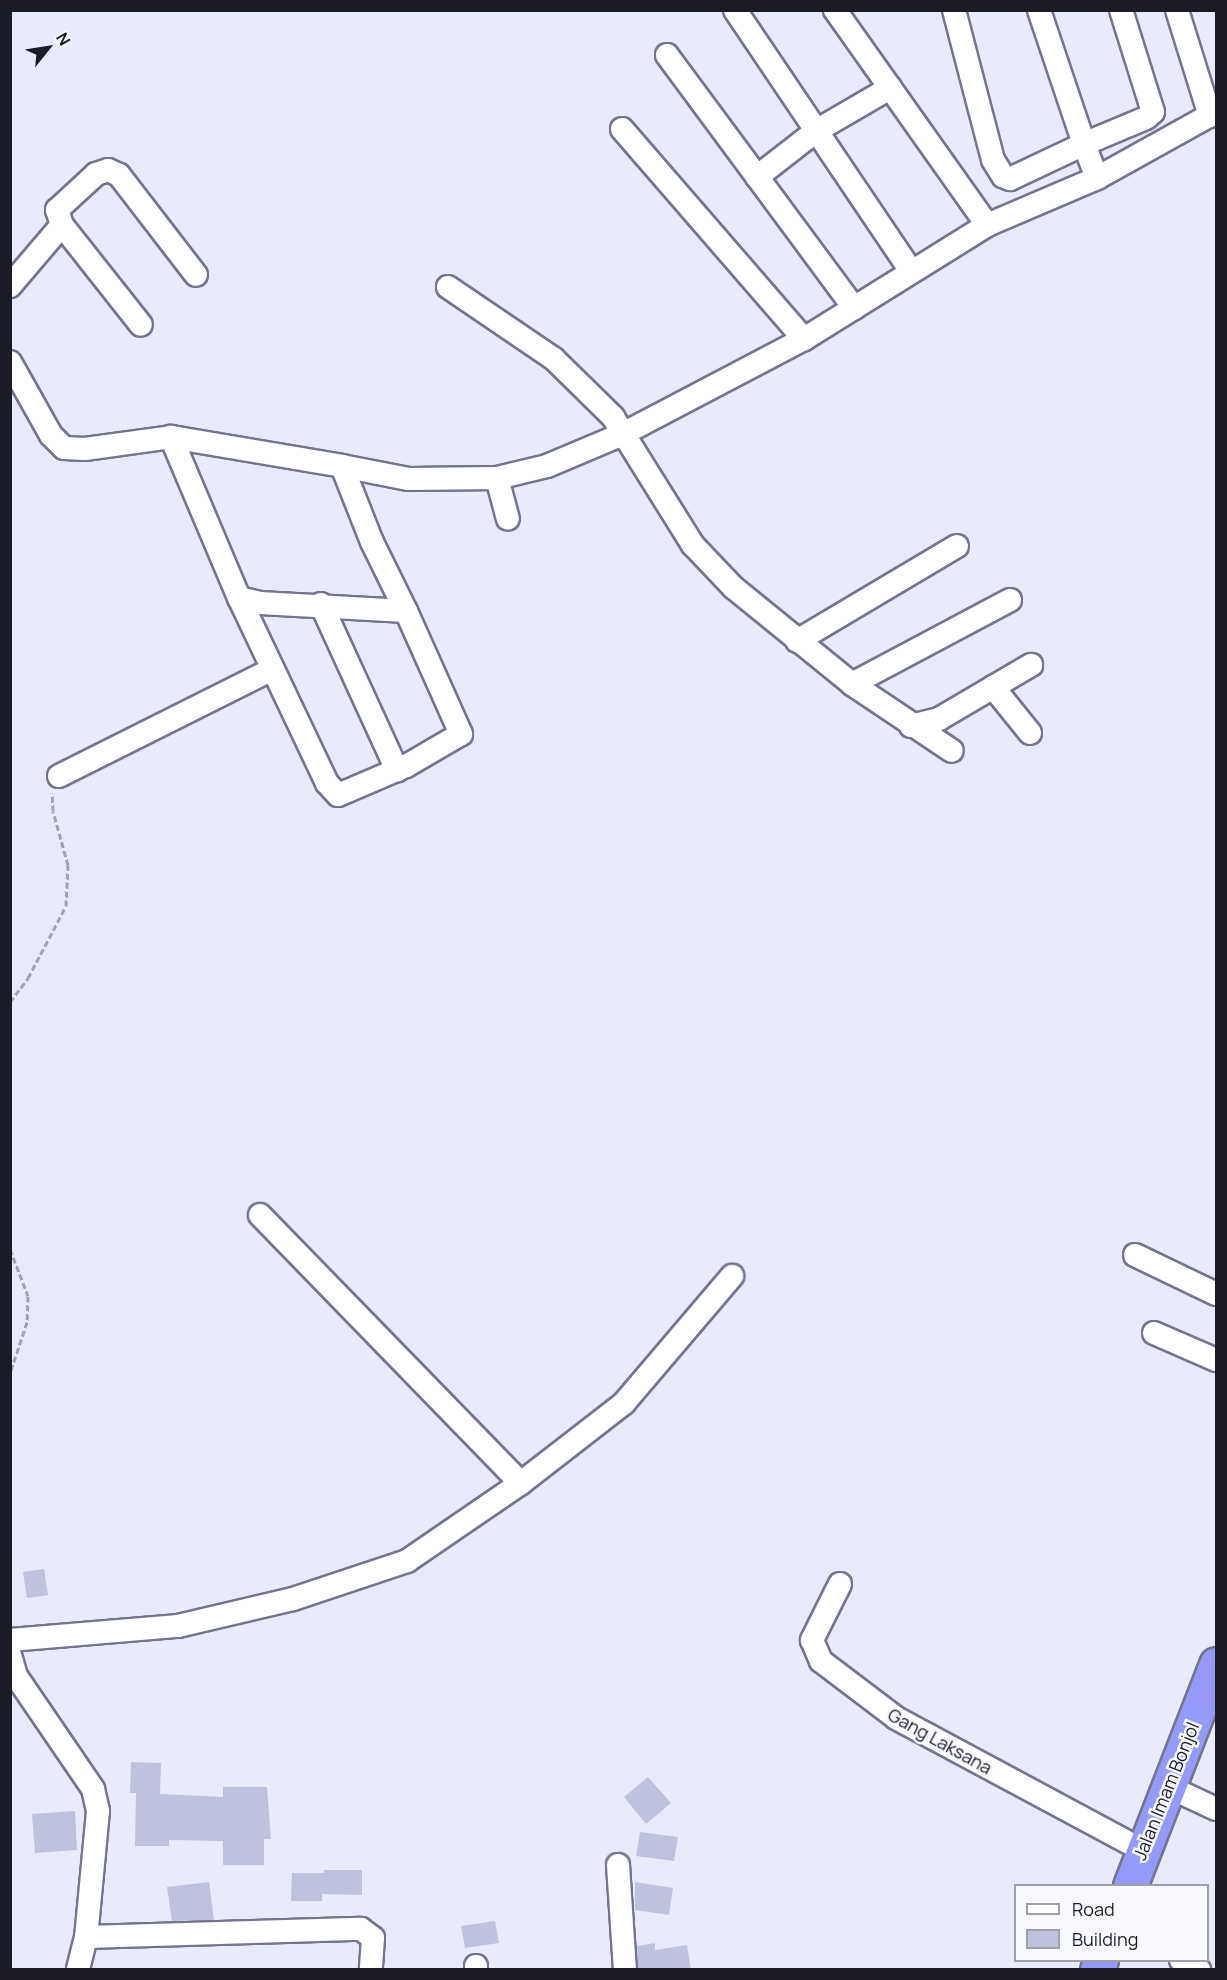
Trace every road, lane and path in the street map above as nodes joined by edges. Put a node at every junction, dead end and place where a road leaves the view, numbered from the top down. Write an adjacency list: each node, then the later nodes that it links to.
1 (735, 10): 11 (street)
2 (835, 10): 8 (street)
3 (954, 10): 12 (street)
4 (1039, 10): 12 (street)
5 (1121, 10): 12 (street)
6 (1177, 10): 9 (street)
7 (667, 55): 13 (street)
8 (890, 88): 11 (street); 16 (street)
9 (1213, 114): 14 (street)
10 (622, 129): 23 (street)
11 (816, 131): 13 (street); 17 (street)
12 (1084, 144): 14 (street)
13 (757, 177): 21 (street)
14 (1097, 178): 16 (street)
15 (62, 225): 18 (street); 19 (street); 22 (street)
16 (987, 225): 17 (street)
17 (910, 269): 21 (street)
18 (196, 276)
19 (10, 286)
20 (448, 287): 25 (street)
21 (854, 308): 23 (street)
22 (141, 325)
23 (804, 339): 25 (street)
24 (10, 362): 26 (street)
25 (623, 434): 28 (street); 35 (street)
26 (171, 437): 27 (street); 31 (street)
27 (342, 466): 28 (street); 34 (street)
28 (497, 478): 29 (street)
29 (508, 519)
30 (957, 546): 35 (street)
31 (239, 598): 33 (street); 37 (street)
32 (1010, 600): 38 (street)
33 (321, 604): 34 (street); 43 (street)
34 (406, 611): 43 (street)
35 (797, 641): 38 (street)
36 (1031, 665): 39 (street)
37 (273, 669): 43 (street); 44 (street)
38 (852, 684): 40 (street)
39 (993, 687): 40 (street); 41 (street)
40 (911, 726): 42 (street)
41 (1030, 733)
42 (952, 751)
43 (397, 770)
44 (59, 776): 45 (path)
45 (10, 1002)
46 (260, 1215): 54 (street)
47 (10, 1249): 53 (path)
48 (1135, 1256): 50 (street)
49 (732, 1276): 54 (street)
50 (1216, 1294)
51 (1154, 1334): 52 (street)
52 (1216, 1360)
53 (10, 1373)
54 (521, 1483): 56 (street)
55 (840, 1584): 61 (street, Gang Laksana)
56 (10, 1640)
57 (10, 1655): 64 (street)
58 (1216, 1667): 59 (highway, Jalan Imam Bonjol)
59 (1169, 1787): 60 (street); 61 (highway, Jalan Imam Bonjol)
60 (1216, 1809)
61 (1142, 1850): 63 (highway, Jalan Imam Bonjol)
62 (618, 1865): 68 (street)
63 (1131, 1884)
64 (86, 1937): 66 (street); 67 (street)
65 (1185, 1962): 69 (street)
66 (78, 1970)
67 (371, 1970)
68 (625, 1970)
69 (1199, 1970)

